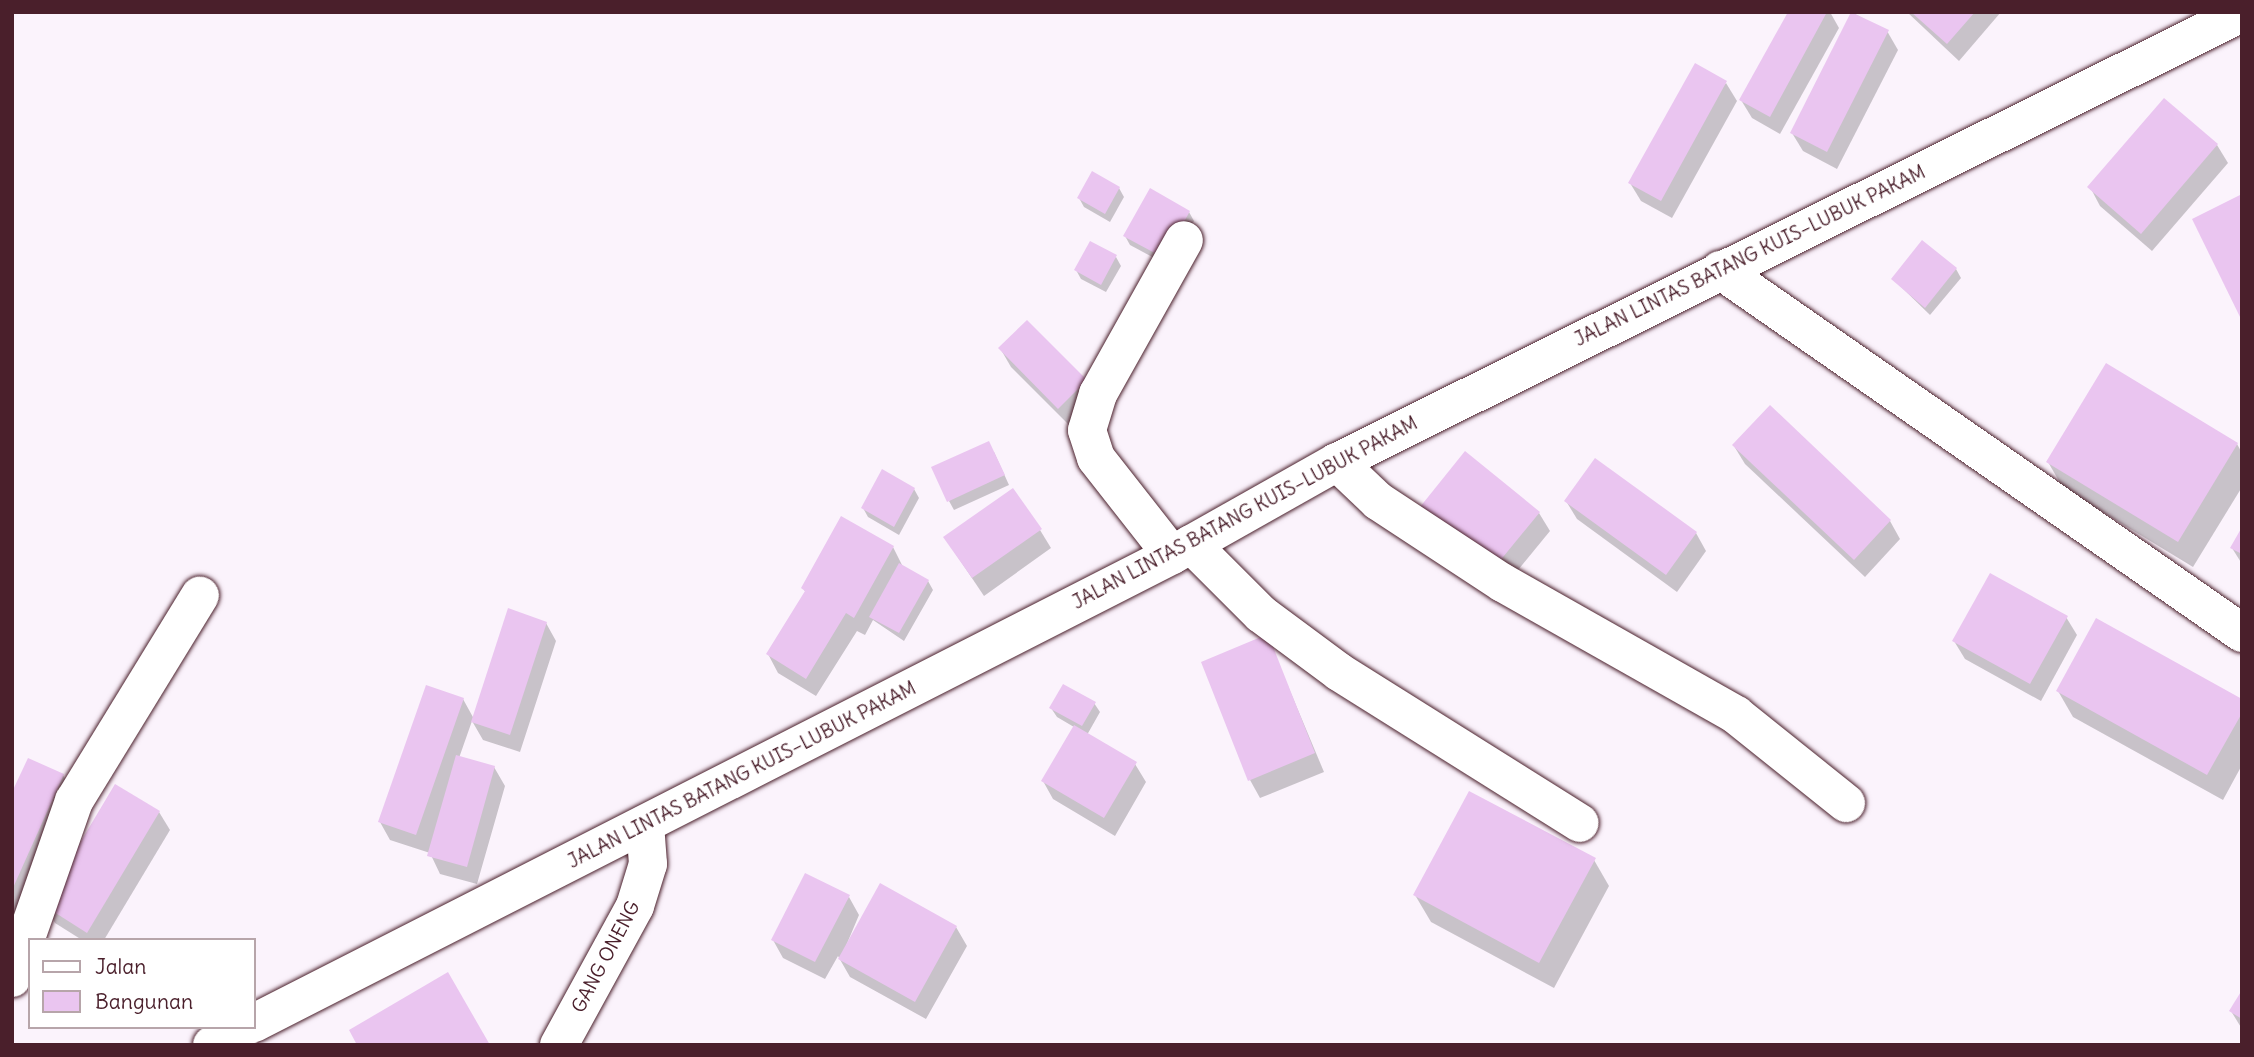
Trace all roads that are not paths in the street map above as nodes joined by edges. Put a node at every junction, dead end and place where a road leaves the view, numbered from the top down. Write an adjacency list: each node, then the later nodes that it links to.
1 (2242, 13): 3 (main road, JALAN LINTAS BATANG KUIS–LUBUK PAKAM)
2 (1184, 240): 5 (main road)
3 (1720, 270): 4 (main road, JALAN LINTAS BATANG KUIS–LUBUK PAKAM); 7 (main road)
4 (1337, 462): 5 (main road, JALAN LINTAS BATANG KUIS–LUBUK PAKAM); 8 (main road)
5 (1182, 550): 9 (main road, JALAN LINTAS BATANG KUIS–LUBUK PAKAM); 10 (main road)
6 (200, 595): 11 (main road)
7 (2242, 633)
8 (1846, 803)
9 (645, 824): 12 (main road, JALAN LINTAS BATANG KUIS–LUBUK PAKAM); 15 (main road, GANG ONENG)
10 (1580, 824)
11 (12, 978)
12 (256, 1022)
13 (242, 1029): 14 (main road)
14 (212, 1045)
15 (559, 1045)

